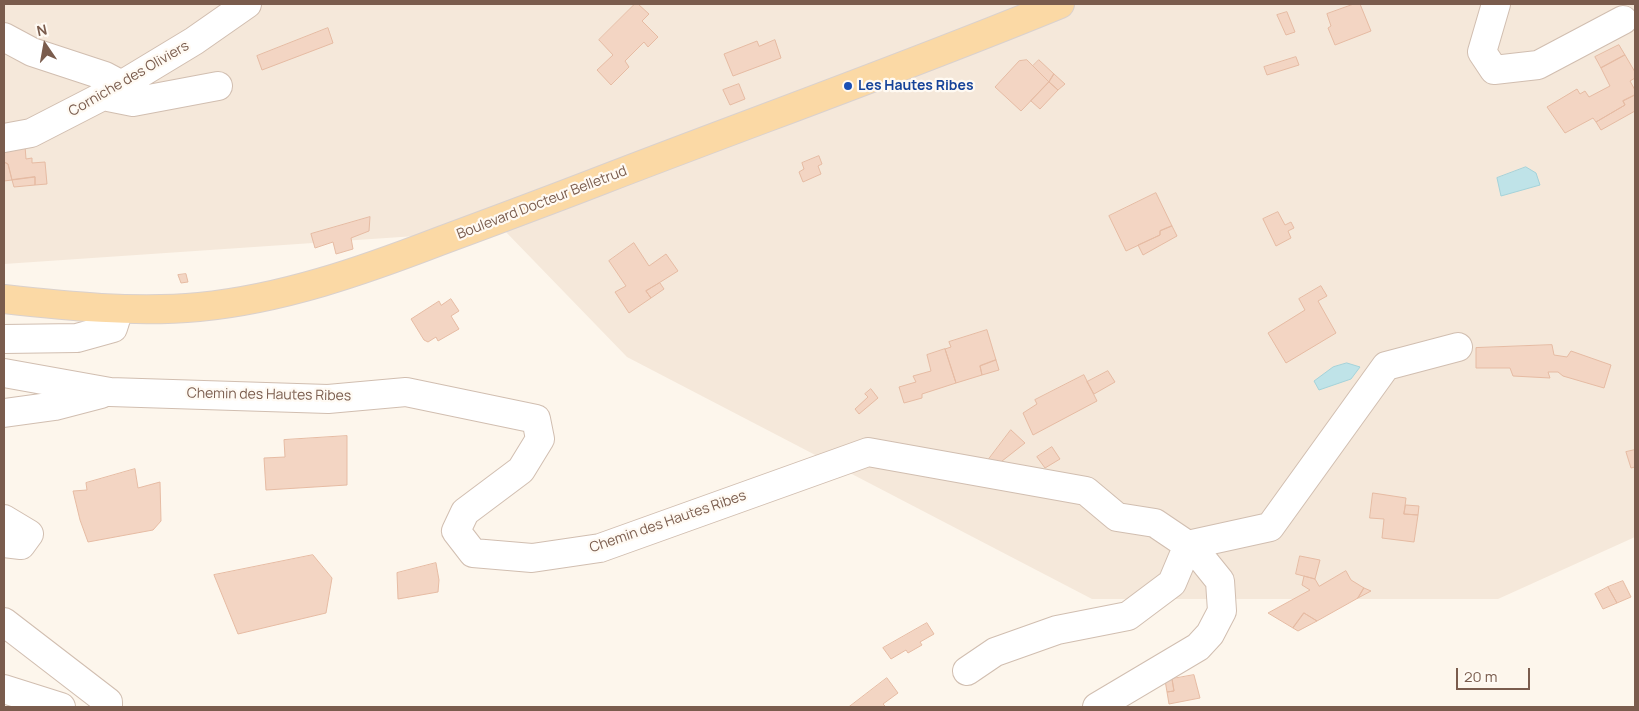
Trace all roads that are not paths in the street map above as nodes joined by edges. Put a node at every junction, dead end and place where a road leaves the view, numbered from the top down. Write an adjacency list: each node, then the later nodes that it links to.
1 (246, 4): 7 (street, Corniche des Oliviers)
2 (1060, 4): 10 (main road, Boulevard Docteur Belletrud)
3 (1496, 4): 4 (street)
4 (1623, 20)
5 (4, 37): 7 (street)
6 (218, 86): 7 (street)
7 (111, 90): 8 (street, Corniche des Oliviers)
8 (4, 138)
9 (4, 299): 10 (main road, Boulevard Docteur Belletrud)
10 (119, 309): 11 (street)
11 (4, 339)
12 (1458, 347): 18 (street)
13 (4, 374): 14 (street, Chemin des Hautes Ribes)
14 (110, 392): 15 (street); 18 (street, Chemin des Hautes Ribes)
15 (4, 414)
16 (4, 519): 17 (street)
17 (4, 543)
18 (1188, 545): 20 (street); 24 (street, Chemin des Hautes Ribes)
19 (4, 622): 23 (street)
20 (967, 671)
21 (4, 689): 22 (street)
22 (62, 707)
23 (108, 707)
24 (1097, 707)

